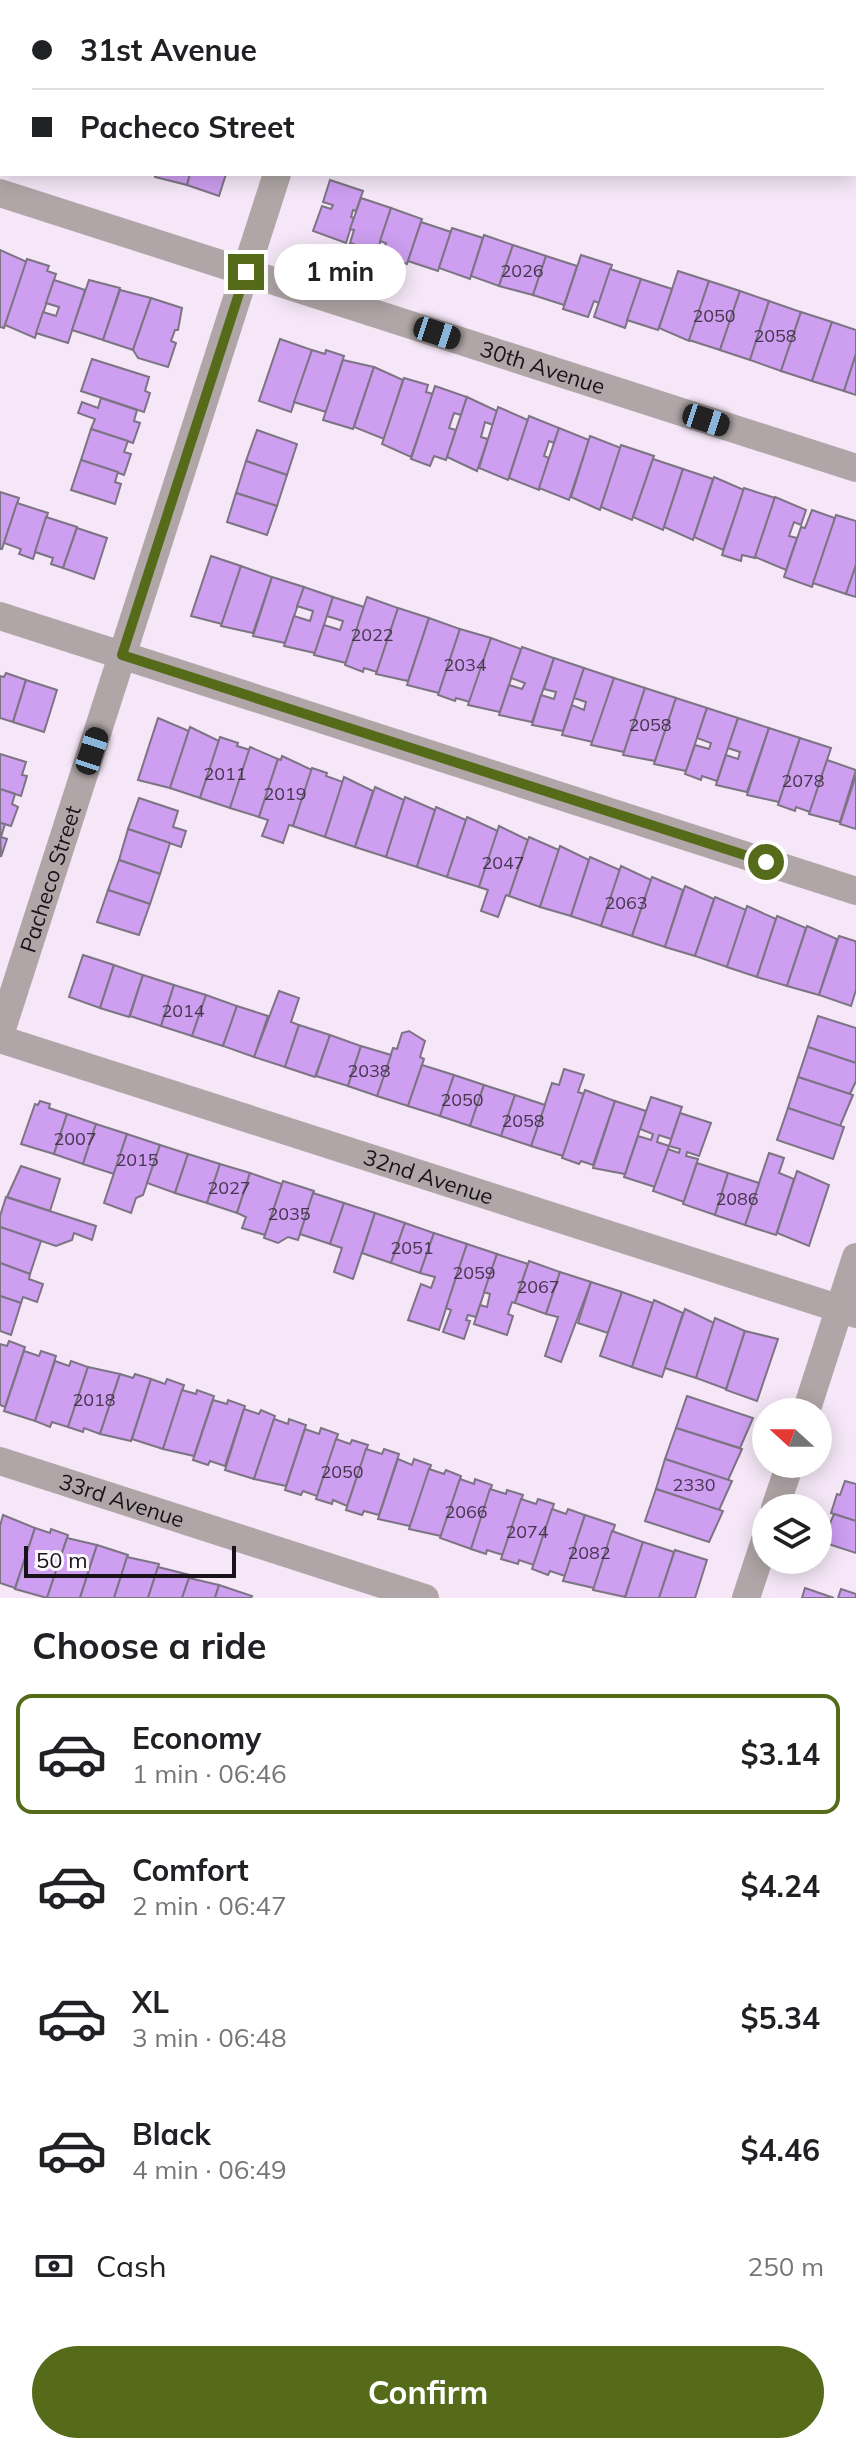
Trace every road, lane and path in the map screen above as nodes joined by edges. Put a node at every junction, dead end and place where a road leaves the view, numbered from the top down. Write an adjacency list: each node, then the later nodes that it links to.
1 (276, 176): 3 (street, Pacheco Street)
2 (0, 193): 3 (street, 30th Avenue)
3 (246, 272): 4 (street, 30th Avenue); 6 (street, Pacheco Street)
4 (856, 468)
5 (0, 616): 6 (street)
6 (122, 655): 7 (street); 8 (street, Pacheco Street)
7 (856, 891)
8 (0, 1037): 10 (street, 32nd Avenue)
9 (856, 1257): 10 (street)
10 (848, 1312): 11 (street)
11 (812, 1398)
12 (0, 1461): 14 (street, 33rd Avenue)
13 (754, 1574): 15 (street)
14 (425, 1598)
15 (746, 1598)

